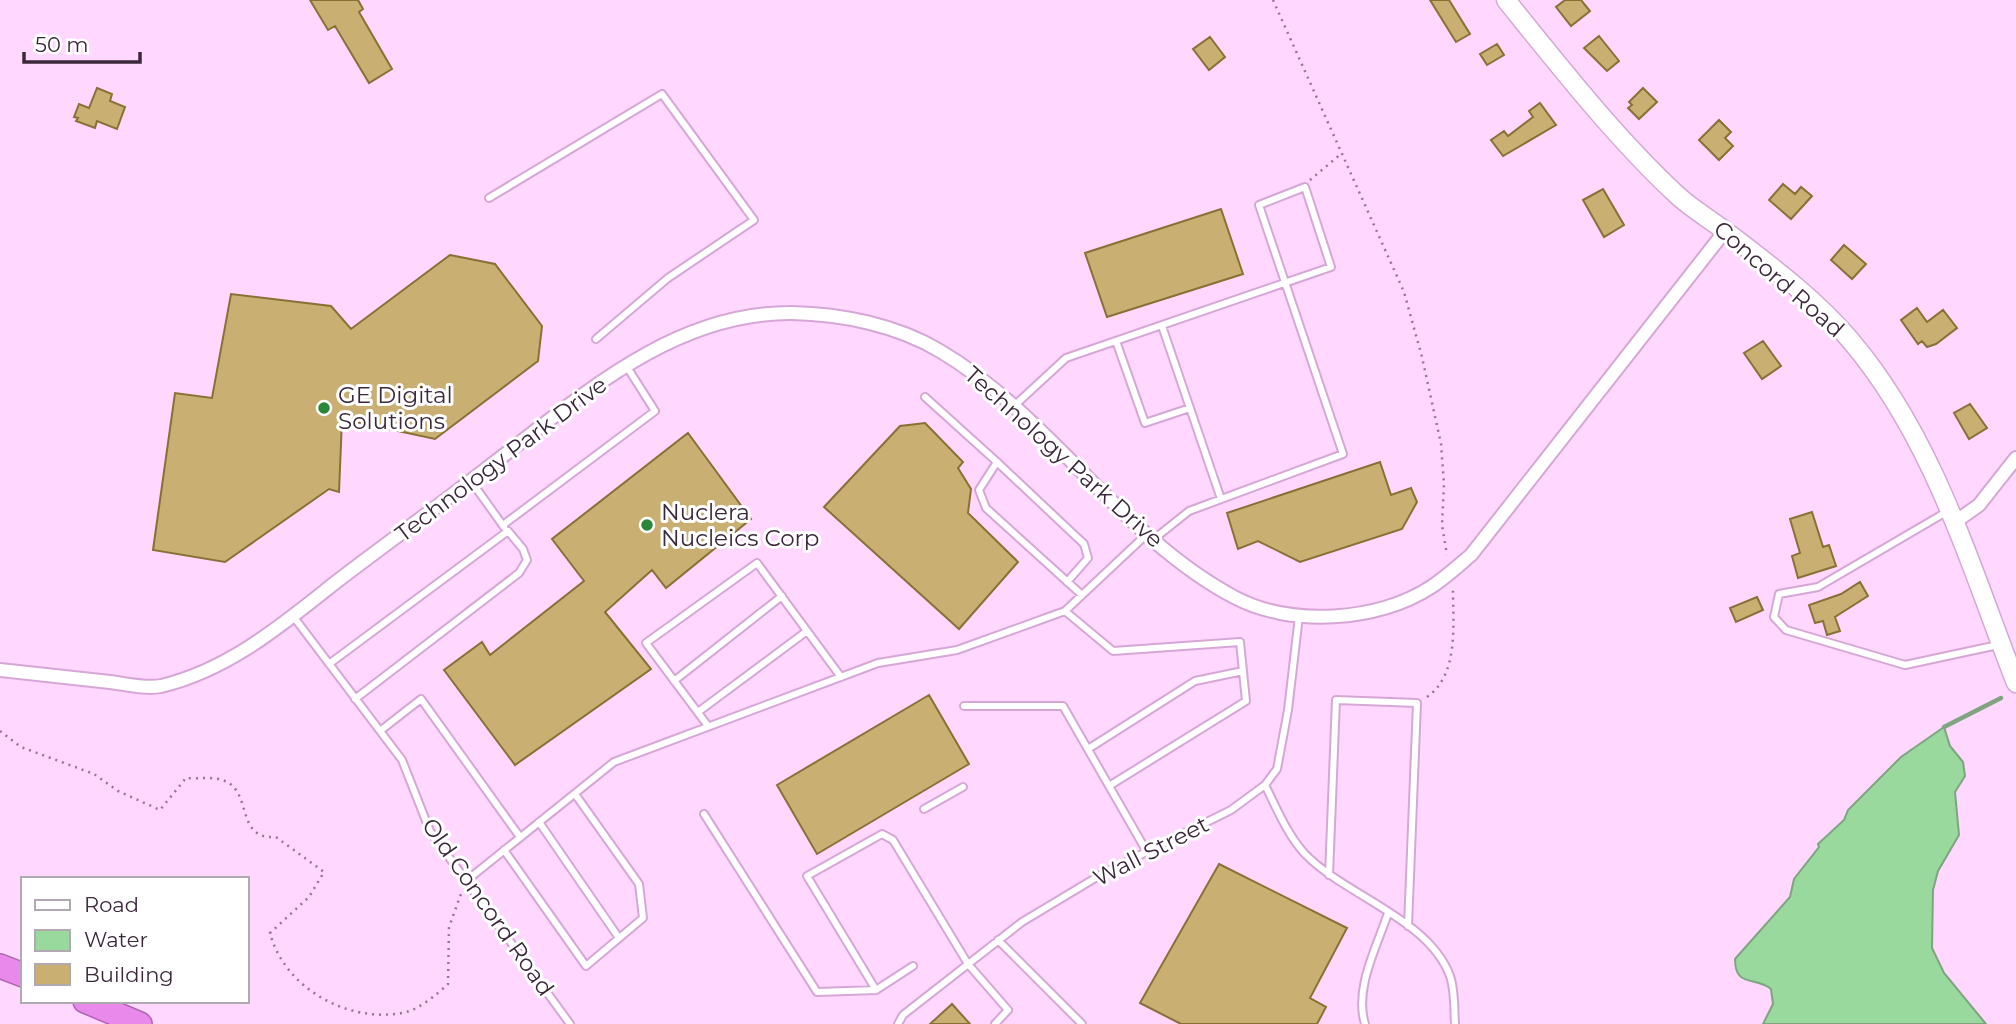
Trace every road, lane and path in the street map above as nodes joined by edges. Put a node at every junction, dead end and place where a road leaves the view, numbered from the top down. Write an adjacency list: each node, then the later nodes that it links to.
1 (1506, 0): 6 (main road, Concord Road)
2 (1273, 1): 3 (path)
3 (1342, 153): 4 (path); 22 (path)
4 (1305, 187): 7 (lane); 7 (lane)
5 (489, 198): 9 (lane)
6 (1726, 231): 19 (main road, Concord Road); 22 (street, Technology Park Drive)
7 (1285, 283): 8 (lane); 18 (lane)
8 (1162, 326): 10 (lane); 14 (lane)
9 (596, 339)
10 (1116, 341): 13 (lane); 14 (lane)
11 (626, 367): 13 (street, Technology Park Drive); 17 (street, Technology Park Drive); 20 (lane)
12 (925, 397): 16 (lane)
13 (1013, 406): 21 (street, Technology Park Drive)
14 (1190, 408): 18 (lane)
15 (2016, 458): 19 (street)
16 (997, 462): 23 (lane); 23 (lane)
17 (471, 481): 20 (lane); 28 (street, Technology Park Drive)
18 (1222, 499): 21 (lane)
19 (1952, 516): 30 (main road, Concord Road); 30 (lane)
20 (505, 528): 31 (lane); 37 (lane)
21 (1150, 536): 24 (lane); 27 (street, Technology Park Drive)
22 (1450, 573): 27 (street, Technology Park Drive); 38 (path)
23 (1067, 582): 24 (lane)
24 (1082, 595): 26 (lane)
25 (782, 596): 29 (lane); 35 (lane); 35 (lane)
26 (1065, 611): 33 (lane); 34 (lane)
27 (1299, 614): 45 (lane, Wall Street)
28 (292, 616): 31 (lane, Old Concord Road); 32 (street, Technology Park Drive)
29 (807, 631): 34 (lane); 40 (lane)
30 (2001, 644): 36 (main road, Concord Road)
31 (328, 664): 37 (lane, Old Concord Road)
32 (0, 670)
33 (1243, 671): 44 (lane); 46 (lane)
34 (841, 677): 41 (lane)
35 (674, 681): 40 (lane)
36 (2016, 683)
37 (355, 699): 43 (lane, Old Concord Road)
38 (1417, 703): 55 (lane); 58 (lane)
39 (964, 706): 44 (lane)
40 (698, 712): 41 (lane)
41 (708, 726): 48 (lane)
42 (0, 731): 56 (path)
43 (380, 731): 52 (lane); 56 (lane, Old Concord Road)
44 (1088, 749): 46 (lane)
45 (1265, 785): 54 (lane, Wall Street); 55 (lane)
46 (1109, 786): 54 (lane)
47 (963, 787): 49 (lane)
48 (575, 794): 51 (lane); 59 (lane)
49 (924, 809)
50 (704, 814): 65 (lane)
51 (539, 822): 52 (lane); 59 (lane)
52 (520, 837): 53 (lane)
53 (504, 850): 56 (lane); 59 (lane)
54 (1147, 852): 60 (lane, Wall Street)
55 (1329, 875): 57 (lane)
56 (466, 881): 68 (lane, Old Concord Road)
57 (1388, 914): 58 (lane); 72 (lane)
58 (1408, 926): 73 (lane)
59 (620, 938)
60 (998, 940): 61 (lane, Wall Street); 71 (lane)
61 (968, 964): 65 (lane); 69 (lane, Wall Street); 70 (lane)
62 (0, 966): 64 (highway)
63 (913, 967): 65 (lane)
64 (21, 974)
65 (876, 990)
66 (90, 1003): 67 (highway)
67 (140, 1024)
68 (570, 1024)
69 (898, 1024)
70 (995, 1024)
71 (1082, 1024)
72 (1365, 1024)
73 (1455, 1024)

